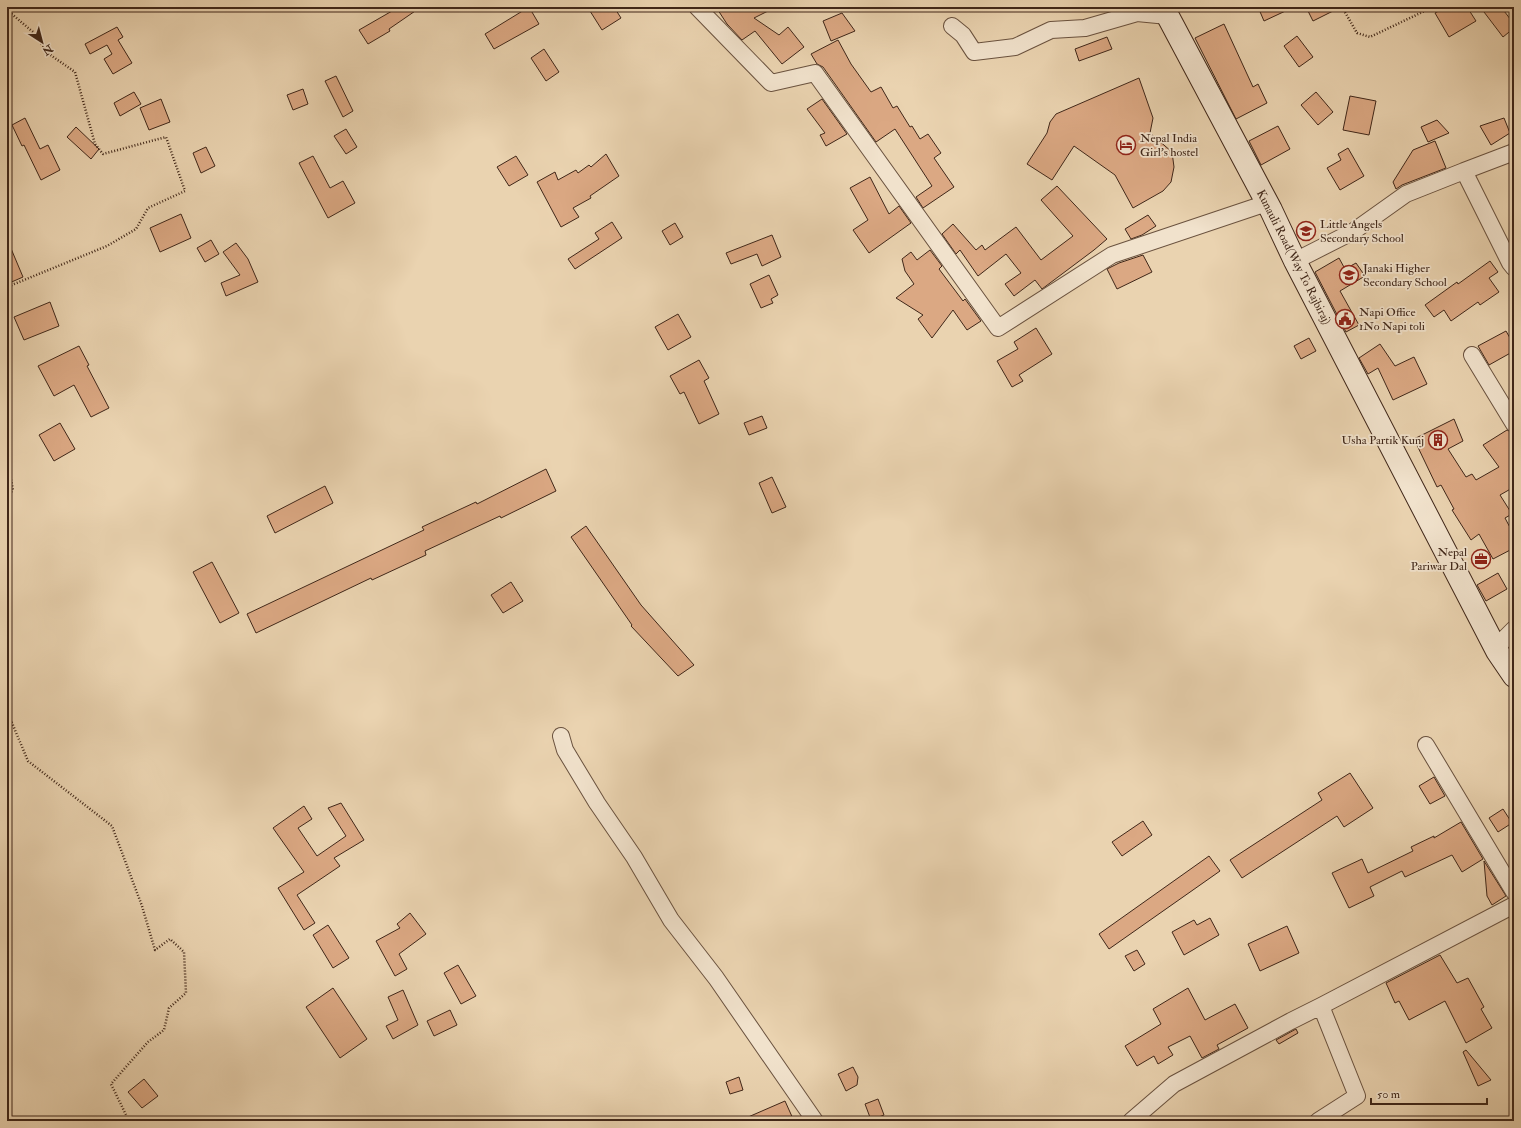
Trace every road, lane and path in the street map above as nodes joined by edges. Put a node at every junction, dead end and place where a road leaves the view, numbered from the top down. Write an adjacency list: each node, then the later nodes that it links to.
1 (697, 7): 9 (street)
2 (1342, 7): 3 (path)
3 (1433, 7)
4 (7, 10): 12 (path)
5 (1166, 12): 6 (street); 9 (main road, Kunauli Road(Way To Rajbiraj))
6 (952, 26)
7 (1514, 152): 8 (street)
8 (1464, 171): 10 (street); 11 (street)
9 (1267, 203): 10 (main road, Kunauli Road(Way To Rajbiraj))
10 (1295, 261): 18 (main road, Kunauli Road(Way To Rajbiraj))
11 (1514, 268)
12 (7, 287)
13 (1472, 355): 14 (street)
14 (1514, 424)
15 (7, 459): 16 (path)
16 (7, 496)
17 (1514, 630): 18 (street)
18 (1497, 651): 19 (main road, Kunauli Road(Way To Rajbiraj))
19 (1514, 676)
20 (7, 711): 26 (path)
21 (561, 736): 27 (street)
22 (1426, 745): 23 (street)
23 (1514, 892)
24 (1514, 905): 25 (street)
25 (1321, 1006): 28 (street); 29 (street)
26 (129, 1121)
27 (815, 1121)
28 (1131, 1121)
29 (1318, 1121)

